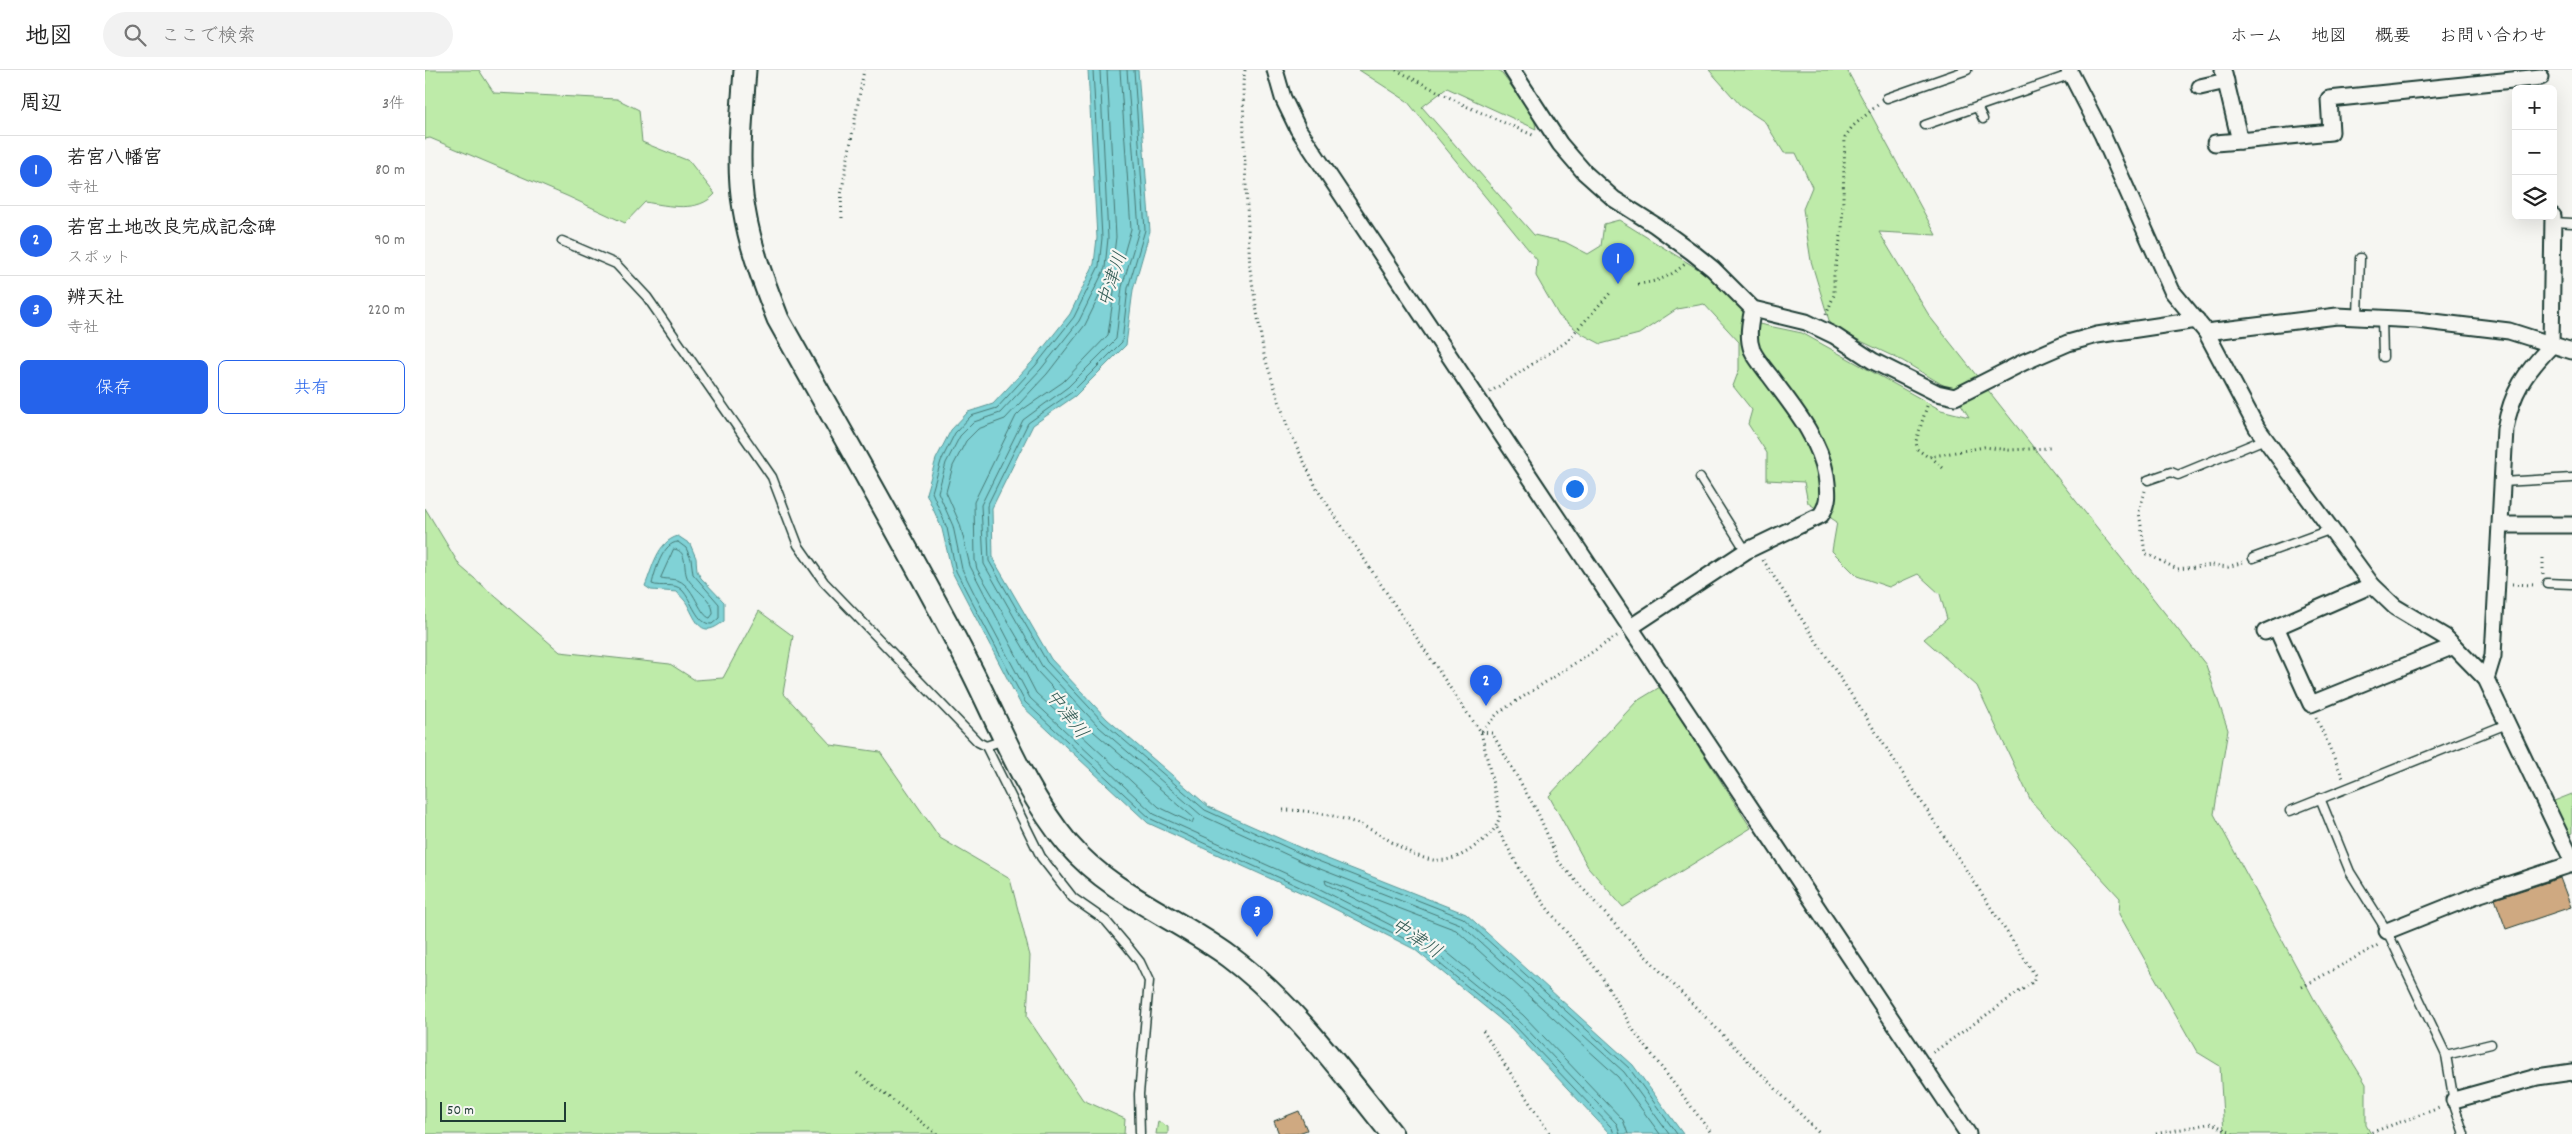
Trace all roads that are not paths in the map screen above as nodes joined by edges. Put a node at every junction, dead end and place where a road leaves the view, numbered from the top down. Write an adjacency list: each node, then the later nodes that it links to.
1 (745, 70): 44 (street)
2 (1275, 70): 40 (street)
3 (1512, 70): 20 (street)
4 (1967, 70): 9 (lane)
5 (2070, 72): 10 (lane); 23 (street)
6 (2224, 76): 8 (street); 13 (street)
7 (2541, 79): 13 (street)
8 (2200, 87)
9 (1887, 98)
10 (1977, 107): 11 (lane); 12 (lane)
11 (1983, 119)
12 (1925, 125)
13 (2240, 141): 14 (street)
14 (2215, 143)
15 (2553, 220): 24 (street)
16 (2557, 220): 17 (lane)
17 (2572, 223)
18 (563, 241): 44 (lane)
19 (2360, 258): 21 (lane)
20 (1753, 309): 23 (street); 35 (street)
21 (2358, 316): 22 (street); 23 (street)
22 (2382, 317): 24 (street); 26 (lane)
23 (2202, 326): 27 (street)
24 (2551, 346): 25 (street); 31 (street)
25 (2572, 351)
26 (2383, 357)
27 (2263, 436): 30 (lane); 34 (street)
28 (1700, 478): 35 (lane)
29 (2572, 478): 31 (lane)
30 (2148, 480)
31 (2502, 482): 32 (street)
32 (2500, 525): 33 (street); 42 (street)
33 (2572, 525)
34 (2332, 529): 36 (lane); 39 (street)
35 (1750, 549): 40 (street)
36 (2253, 558)
37 (2547, 583): 38 (lane)
38 (2572, 584)
39 (2372, 585): 41 (street); 41 (street)
40 (1631, 627): 56 (street)
41 (2454, 646): 42 (street)
42 (2486, 679): 43 (street)
43 (2507, 724): 45 (lane); 47 (street)
44 (996, 743): 54 (lane); 55 (street)
45 (2320, 798): 46 (lane); 49 (lane)
46 (2290, 811)
47 (2572, 860)
48 (2572, 864): 49 (street)
49 (2388, 935): 51 (lane)
50 (2491, 1044): 51 (lane)
51 (2446, 1055): 53 (lane)
52 (2572, 1072): 53 (street)
53 (2455, 1101): 57 (lane)
54 (1140, 1134)
55 (1392, 1134)
56 (1968, 1134)
57 (2464, 1134)

